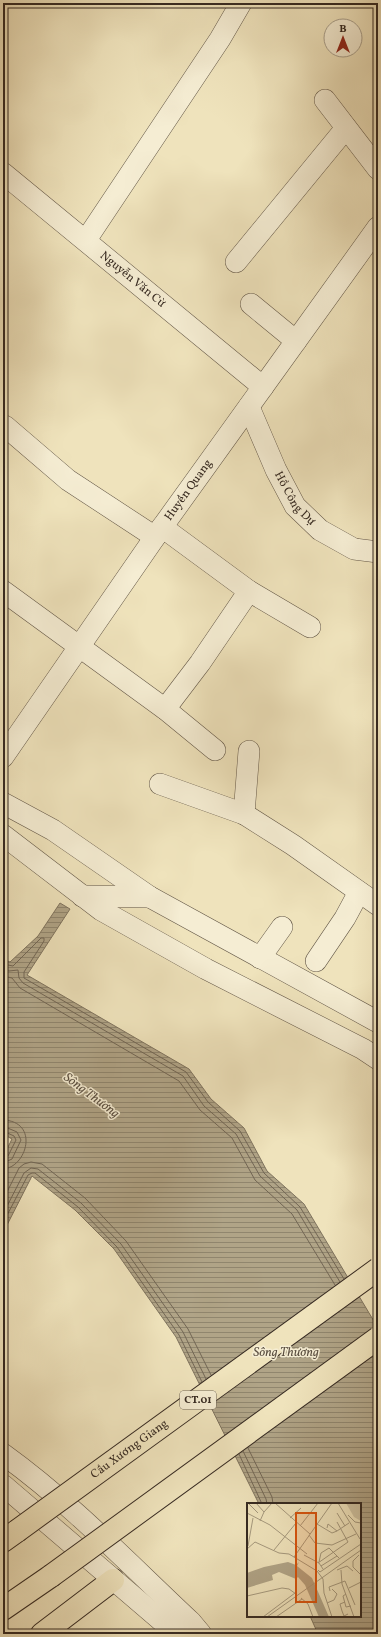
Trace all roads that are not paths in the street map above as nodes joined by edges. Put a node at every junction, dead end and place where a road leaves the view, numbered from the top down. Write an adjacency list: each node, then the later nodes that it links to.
1 (241, 3): 7 (street)
2 (325, 100): 3 (street)
3 (346, 128): 4 (street); 8 (street)
4 (378, 169)
5 (7, 183): 7 (street, Nguyễn Văn Cừ)
6 (378, 227): 10 (street, Huyền Quang)
7 (86, 240): 11 (street, Nguyễn Văn Cừ)
8 (236, 262)
9 (251, 304): 10 (street)
10 (296, 341): 11 (street, Huyền Quang)
11 (262, 387): 12 (street, Huyền Quang)
12 (249, 407): 14 (street, Huyền Quang); 15 (street, Hồ Công Dự)
13 (5, 426): 14 (street)
14 (158, 532): 17 (street); 19 (street, Huyền Quang)
15 (378, 552)
16 (3, 591): 19 (street)
17 (249, 591): 18 (street); 20 (street)
18 (310, 627)
19 (78, 646): 20 (street); 23 (street, Huyền Quang)
20 (165, 709): 21 (street)
21 (215, 750)
22 (249, 751): 26 (street)
23 (3, 757)
24 (160, 784): 26 (street)
25 (3, 803): 30 (street)
26 (244, 814): 28 (street)
27 (3, 835): 29 (street)
28 (358, 892): 31 (street); 34 (street)
29 (82, 896): 30 (street); 36 (street)
30 (150, 897): 33 (street)
31 (378, 905)
32 (282, 927): 33 (street)
33 (260, 958): 35 (street)
34 (316, 961)
35 (378, 1022)
36 (378, 1059)
37 (378, 1269): 41 (main road, Cầu Xương Giang / CT.01, bridge)
38 (378, 1338): 43 (main road, bridge)
39 (3, 1454): 46 (street)
40 (3, 1485): 42 (street)
41 (10, 1536)
42 (113, 1580): 44 (main road); 45 (street)
43 (3, 1609)
44 (42, 1634)
45 (177, 1634)
46 (201, 1634)

